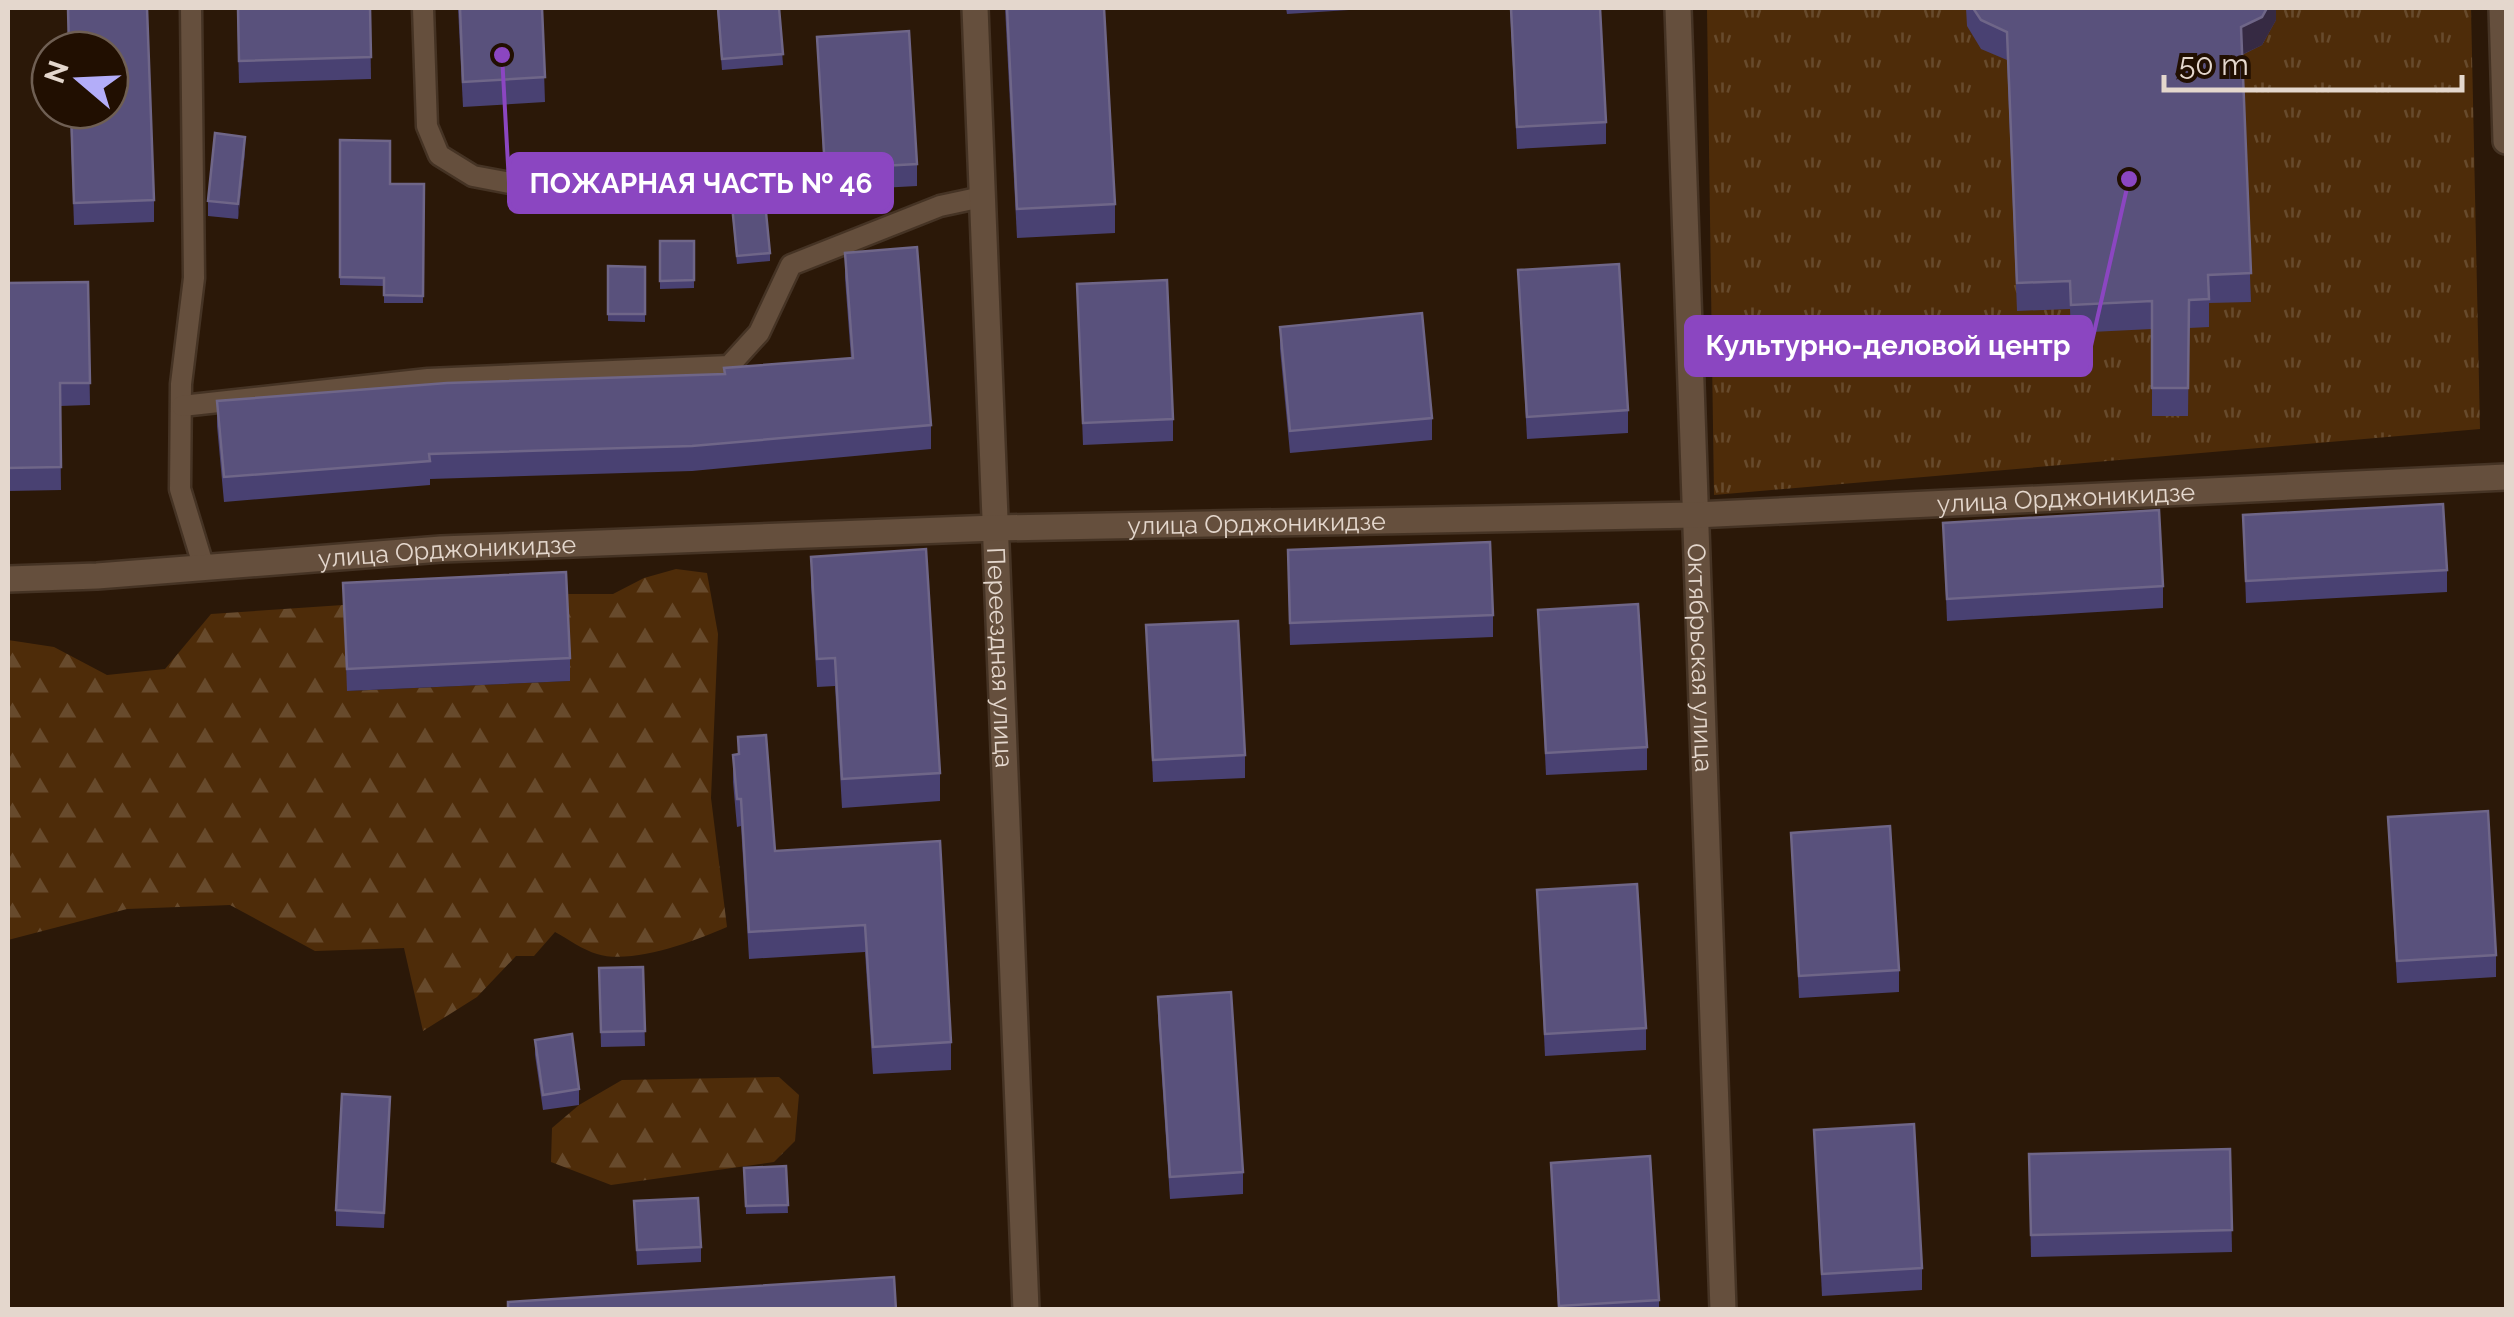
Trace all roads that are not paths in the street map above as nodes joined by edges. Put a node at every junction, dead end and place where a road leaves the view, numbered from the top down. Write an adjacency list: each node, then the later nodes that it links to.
1 (190, 8): 9 (lane)
2 (423, 8): 7 (lane)
3 (976, 8): 8 (street, Переездная улица)
4 (1678, 8): 11 (street, Октябрьская улица)
5 (2502, 8): 6 (street)
6 (2506, 140)
7 (552, 191)
8 (982, 197): 9 (lane); 12 (street, Переездная улица)
9 (182, 406): 13 (lane)
10 (2506, 477): 11 (street, улица Орджоникидзе)
11 (1695, 515): 12 (street, улица Орджоникидзе); 16 (street, Октябрьская улица)
12 (996, 528): 13 (street, улица Орджоникидзе); 15 (street, Переездная улица)
13 (204, 568): 14 (street, улица Орджоникидзе)
14 (8, 579)
15 (1026, 1310)
16 (1723, 1310)

